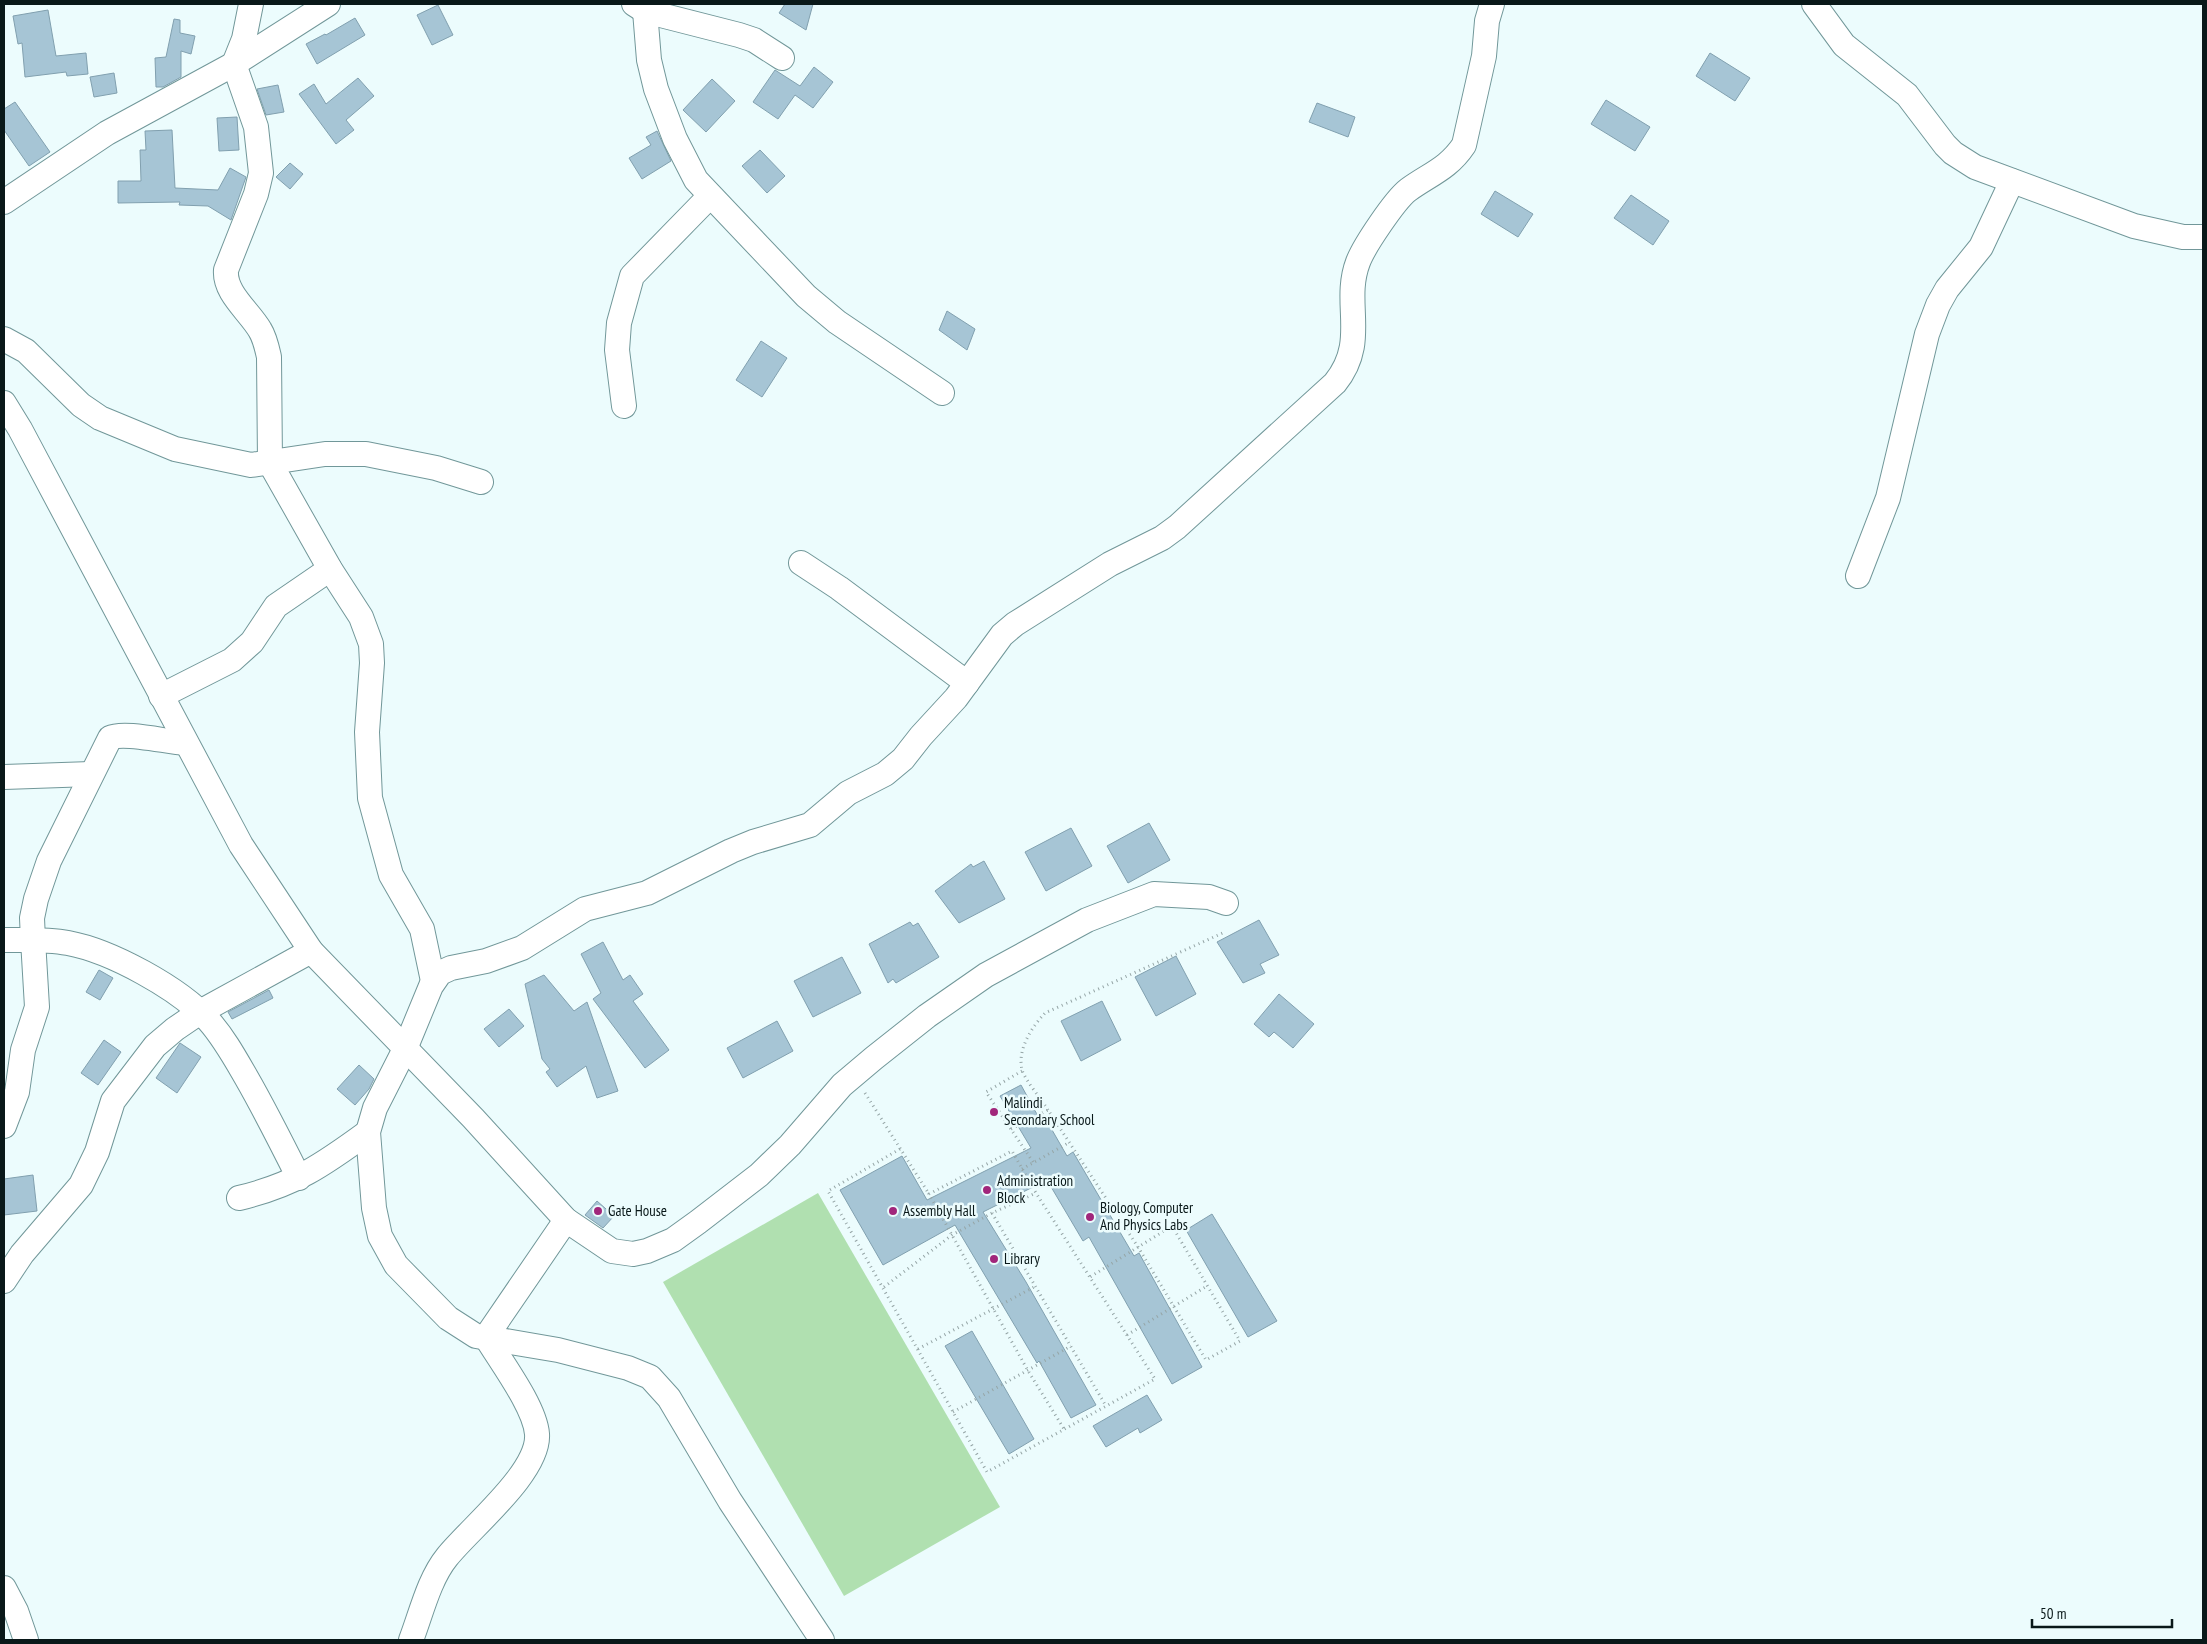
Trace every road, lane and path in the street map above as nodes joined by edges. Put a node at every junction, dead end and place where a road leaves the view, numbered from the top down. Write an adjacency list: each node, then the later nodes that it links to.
1 (251, 4): 7 (street)
2 (328, 4): 7 (street)
3 (1492, 4): 21 (street)
4 (1814, 4): 8 (street)
5 (639, 7): 6 (street); 9 (street)
6 (782, 58)
7 (234, 64): 10 (street); 16 (street)
8 (2012, 181): 11 (street); 20 (street)
9 (710, 196): 13 (street); 15 (street)
10 (4, 202)
11 (2203, 237)
12 (4, 340): 16 (street)
13 (942, 393)
14 (4, 403): 22 (street)
15 (624, 406)
16 (270, 463): 17 (street); 19 (street)
17 (481, 482)
18 (801, 563): 21 (street)
19 (330, 569): 22 (street); 31 (street)
20 (1858, 576)
21 (967, 683): 31 (street)
22 (161, 696): 23 (street)
23 (185, 743): 24 (street); 30 (street)
24 (91, 774): 25 (street); 29 (street)
25 (4, 777)
26 (1226, 903): 35 (street)
27 (1225, 932): 34 (path)
28 (4, 940): 29 (street)
29 (33, 940): 32 (street); 37 (street)
30 (310, 951): 32 (street); 33 (street)
31 (433, 981): 33 (street)
32 (200, 1012): 44 (street); 54 (street)
33 (405, 1049): 39 (street); 49 (street)
34 (1022, 1071): 36 (path); 38 (path)
35 (854, 1076): 41 (path); 49 (street)
36 (1048, 1110): 38 (path); 40 (path)
37 (4, 1126)
38 (1011, 1129): 42 (path)
39 (368, 1132): 44 (street); 61 (street)
40 (1070, 1142): 42 (path); 50 (path)
41 (900, 1150): 46 (path); 57 (path)
42 (1033, 1162): 43 (path)
43 (1022, 1169): 45 (path); 46 (path)
44 (299, 1178): 47 (street)
45 (1036, 1193): 48 (path); 53 (path)
46 (929, 1194): 59 (path)
47 (239, 1198)
48 (992, 1213): 55 (path); 57 (path)
49 (566, 1220): 61 (street)
50 (1138, 1247): 53 (path); 56 (path); 58 (path)
51 (4, 1260): 52 (street)
52 (4, 1266)
53 (1090, 1276): 60 (path)
54 (4, 1281)
55 (1036, 1286): 59 (path); 62 (path)
56 (1207, 1286): 58 (path); 58 (path)
57 (884, 1287): 63 (path)
58 (1175, 1306): 60 (path)
59 (994, 1310): 63 (path); 64 (path)
60 (1127, 1335): 65 (path)
61 (486, 1338): 70 (street); 71 (street)
62 (1071, 1346): 64 (path); 65 (path)
63 (918, 1349): 66 (path)
64 (1027, 1369): 66 (path); 67 (path)
65 (1106, 1406): 67 (path)
66 (953, 1412): 67 (path)
67 (1064, 1429)
68 (4, 1588): 69 (street)
69 (26, 1640)
70 (411, 1640)
71 (822, 1640)

